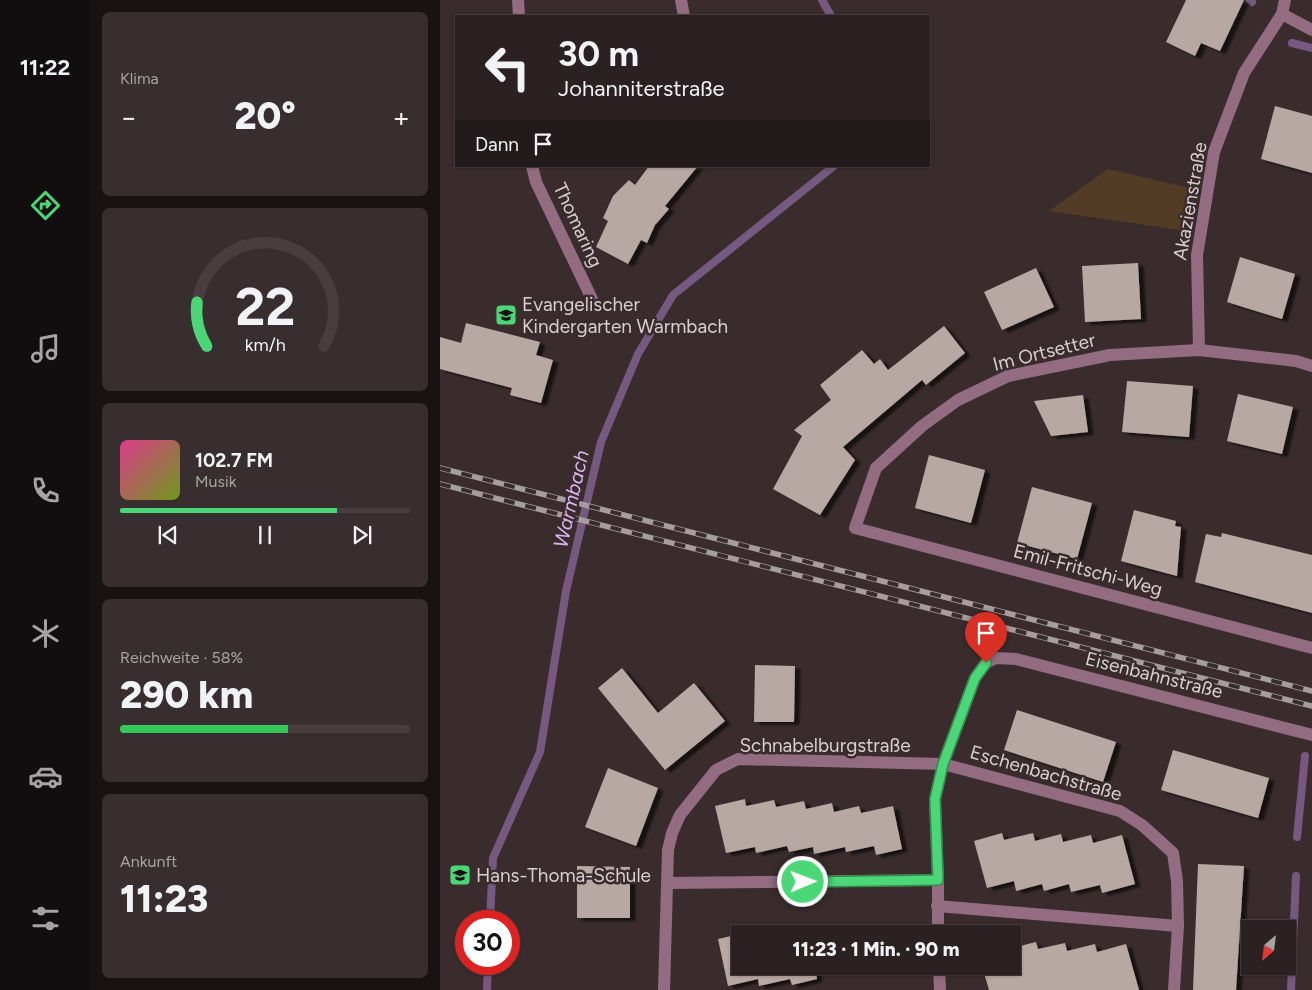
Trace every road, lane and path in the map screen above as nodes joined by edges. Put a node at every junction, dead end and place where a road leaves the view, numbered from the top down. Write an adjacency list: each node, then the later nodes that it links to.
1 (518, 0): 5 (street)
2 (681, 0): 6 (street)
3 (1285, 0): 4 (street, Akazienstraße)
4 (1282, 14): 7 (street); 10 (street, Akazienstraße)
5 (519, 15)
6 (684, 15)
7 (1312, 30)
8 (532, 167): 9 (street, Thomaring)
9 (592, 299)
10 (1199, 350): 11 (street, Im Ortsetter); 12 (street, Im Ortsetter)
11 (1312, 366)
12 (854, 528): 13 (street, Emil-Fritschi-Weg)
13 (1312, 648)
14 (1312, 735): 15 (street, Eisenbahnstraße)
15 (943, 764): 16 (street); 17 (street, Schnabelburgstraße); 20 (street, Eschenbachstraße)
16 (938, 880): 17 (street); 18 (street)
17 (668, 883): 22 (street, Schnabelburgstraße)
18 (937, 906): 19 (street); 20 (street)
19 (938, 925)
20 (1178, 926): 24 (street, Eschenbachstraße)
21 (939, 975): 23 (street)
22 (664, 990)
23 (940, 990)
24 (1174, 990)

